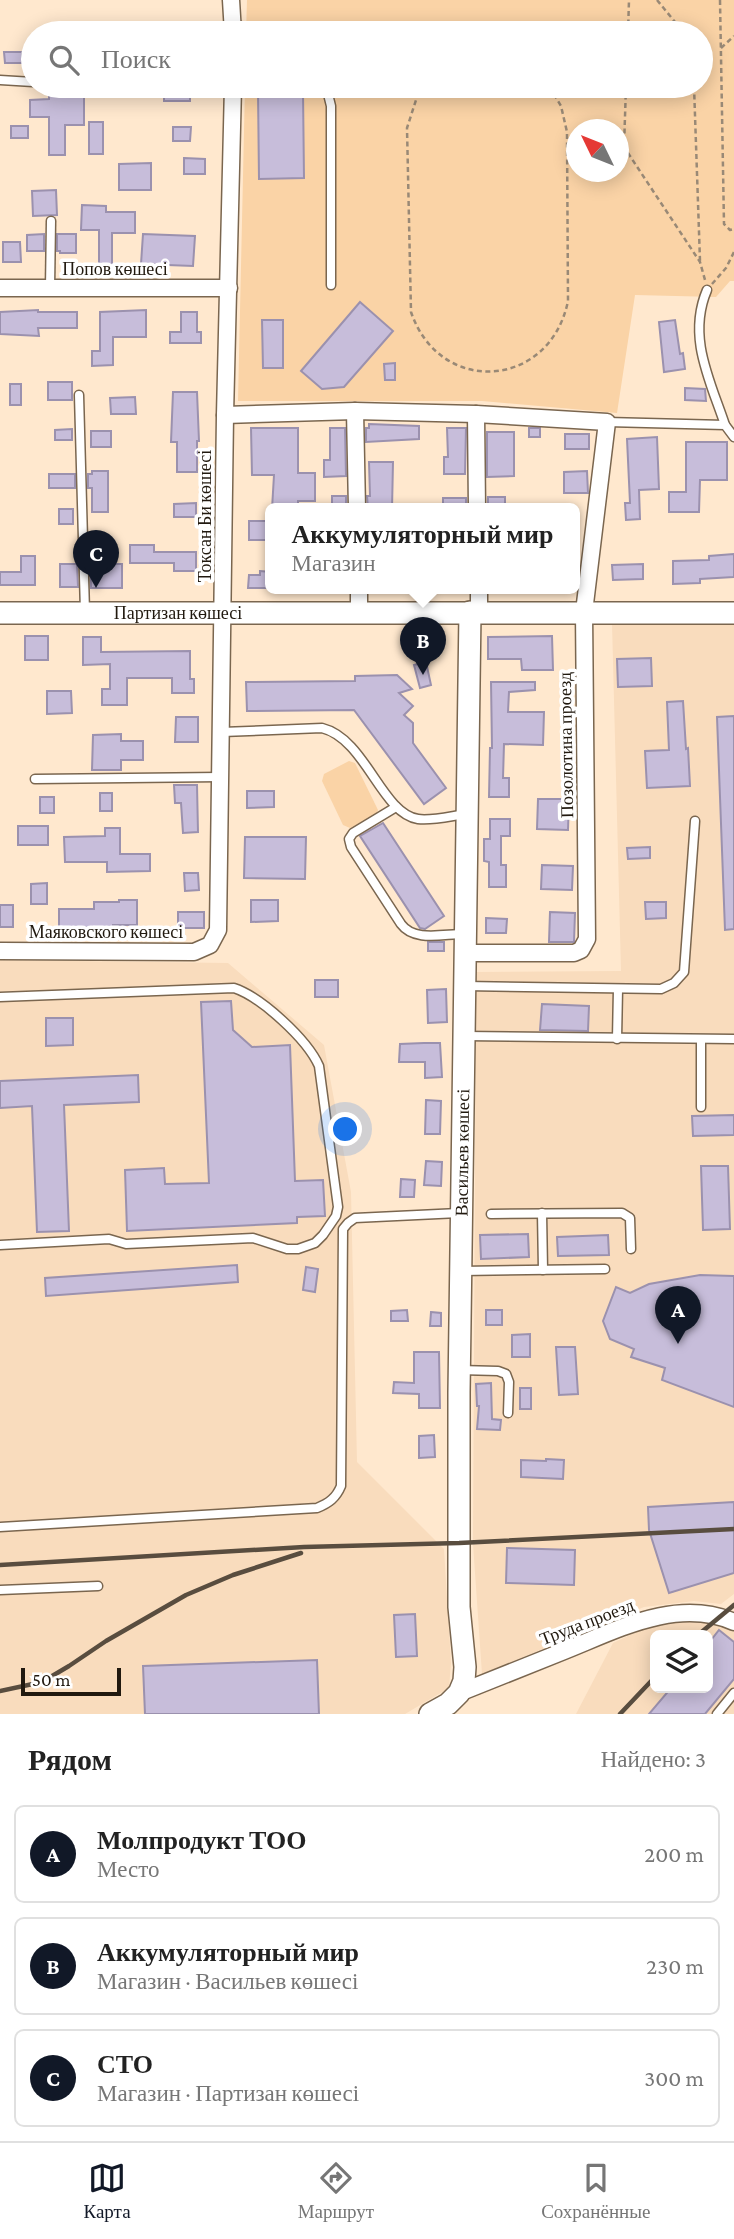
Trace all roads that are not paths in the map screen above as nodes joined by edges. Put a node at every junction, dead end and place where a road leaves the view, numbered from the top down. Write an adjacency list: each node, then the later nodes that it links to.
1 (231, 0): 2 (street)
2 (233, 21)
3 (0, 80): 4 (lane)
4 (21, 81)
5 (233, 98): 11 (street, Токсан Би көшесі)
6 (329, 98): 8 (lane)
7 (51, 221): 10 (lane)
8 (331, 285)
9 (0, 288): 10 (street, Попов көшесі)
10 (50, 288): 11 (street, Попов көшесі)
11 (229, 288): 16 (street, Токсан Би көшесі)
12 (707, 290): 18 (lane)
13 (79, 395): 29 (lane)
14 (355, 411): 15 (street); 16 (street); 20 (street)
15 (476, 414): 17 (street); 21 (street)
16 (225, 415): 24 (street, Токсан Би көшесі)
17 (607, 422): 18 (lane); 27 (street, Позолотина проезд)
18 (725, 425): 19 (lane)
19 (734, 437)
20 (357, 503)
21 (477, 503)
22 (359, 594): 25 (street)
23 (478, 594): 26 (street, Васильев көшесі)
24 (224, 612): 25 (street, Партизан көшесі); 29 (street, Партизан көшесі); 31 (street, Токсан Би көшесі)
25 (359, 612): 26 (street, Партизан көшесі)
26 (475, 612): 27 (street, Партизан көшесі); 35 (street, Васильев көшесі)
27 (584, 612): 30 (street, Партизан көшесі); 37 (street, Позолотина проезд)
28 (0, 613): 29 (street, Партизан көшесі)
29 (85, 613)
30 (734, 613)
31 (222, 732): 32 (street, Токсан Би көшесі); 34 (lane)
32 (221, 777): 33 (lane); 38 (street, Токсан Би көшесі)
33 (35, 779)
34 (396, 807): 35 (lane); 37 (lane)
35 (468, 814): 37 (street, Васильев көшесі)
36 (695, 821): 41 (lane)
37 (465, 944): 40 (street, Васильев көшесі)
38 (211, 945): 39 (street, Маяковского көшесі)
39 (0, 951)
40 (465, 986): 41 (lane); 43 (street, Васильев көшесі)
41 (618, 989): 44 (lane)
42 (0, 997): 51 (lane)
43 (464, 1036): 44 (lane); 48 (street, Васильев көшесі)
44 (617, 1039): 46 (lane)
45 (734, 1039): 46 (lane)
46 (701, 1040): 47 (lane)
47 (701, 1107)
48 (461, 1213): 55 (street, Васильев көшесі); 58 (lane)
49 (542, 1213): 50 (lane); 52 (lane); 54 (lane)
50 (491, 1214)
51 (0, 1245)
52 (631, 1249)
53 (606, 1269): 54 (lane)
54 (543, 1270): 55 (lane)
55 (461, 1271): 56 (street, Васильев көшесі)
56 (459, 1370): 57 (lane); 62 (street, Васильев көшесі)
57 (508, 1412)
58 (0, 1528)
59 (98, 1586): 60 (lane)
60 (0, 1590)
61 (734, 1622): 62 (street, Труда проезд)
62 (459, 1693): 64 (street)
63 (734, 1693): 65 (lane)
64 (430, 1714)
65 (717, 1714)

